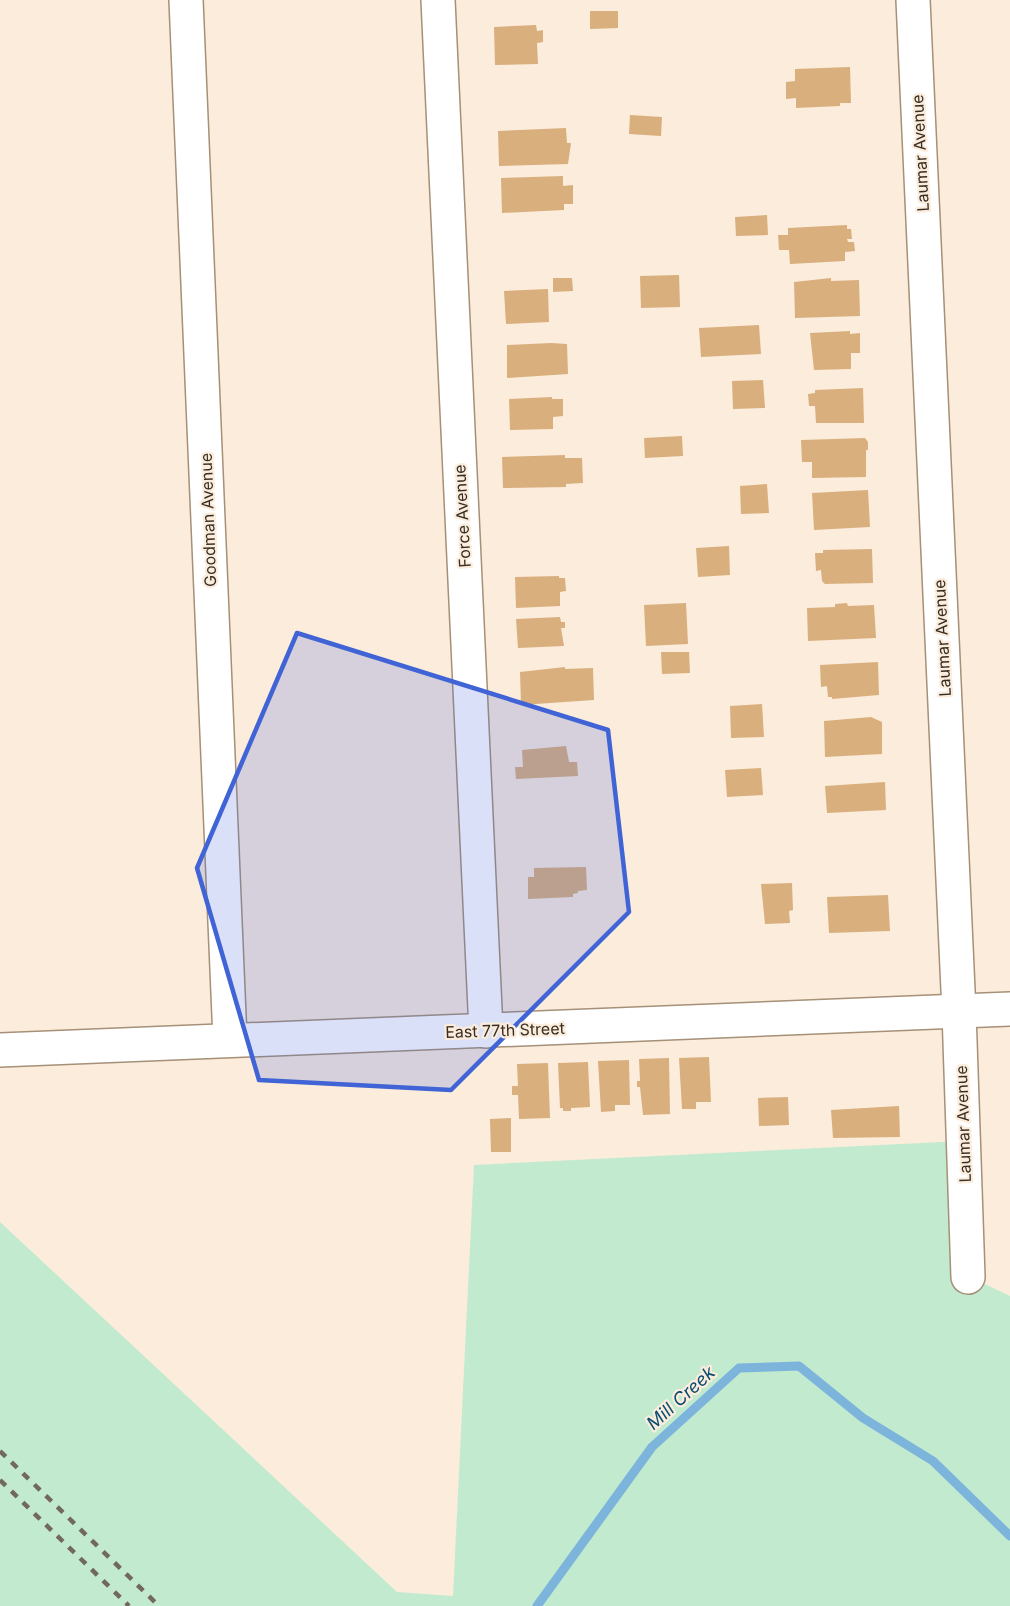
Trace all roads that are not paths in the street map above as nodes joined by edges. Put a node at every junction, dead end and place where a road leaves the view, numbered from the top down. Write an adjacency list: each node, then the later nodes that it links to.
1 (186, 0): 7 (street, Goodman Avenue)
2 (438, 0): 6 (street, Force Avenue)
3 (914, 0): 5 (street, Laumar Avenue)
4 (1010, 1009): 5 (street, East 77th Street)
5 (959, 1012): 6 (street, East 77th Street); 9 (street, Laumar Avenue)
6 (486, 1031): 7 (street, East 77th Street)
7 (230, 1040): 8 (street, East 77th Street)
8 (0, 1050)
9 (968, 1276)

